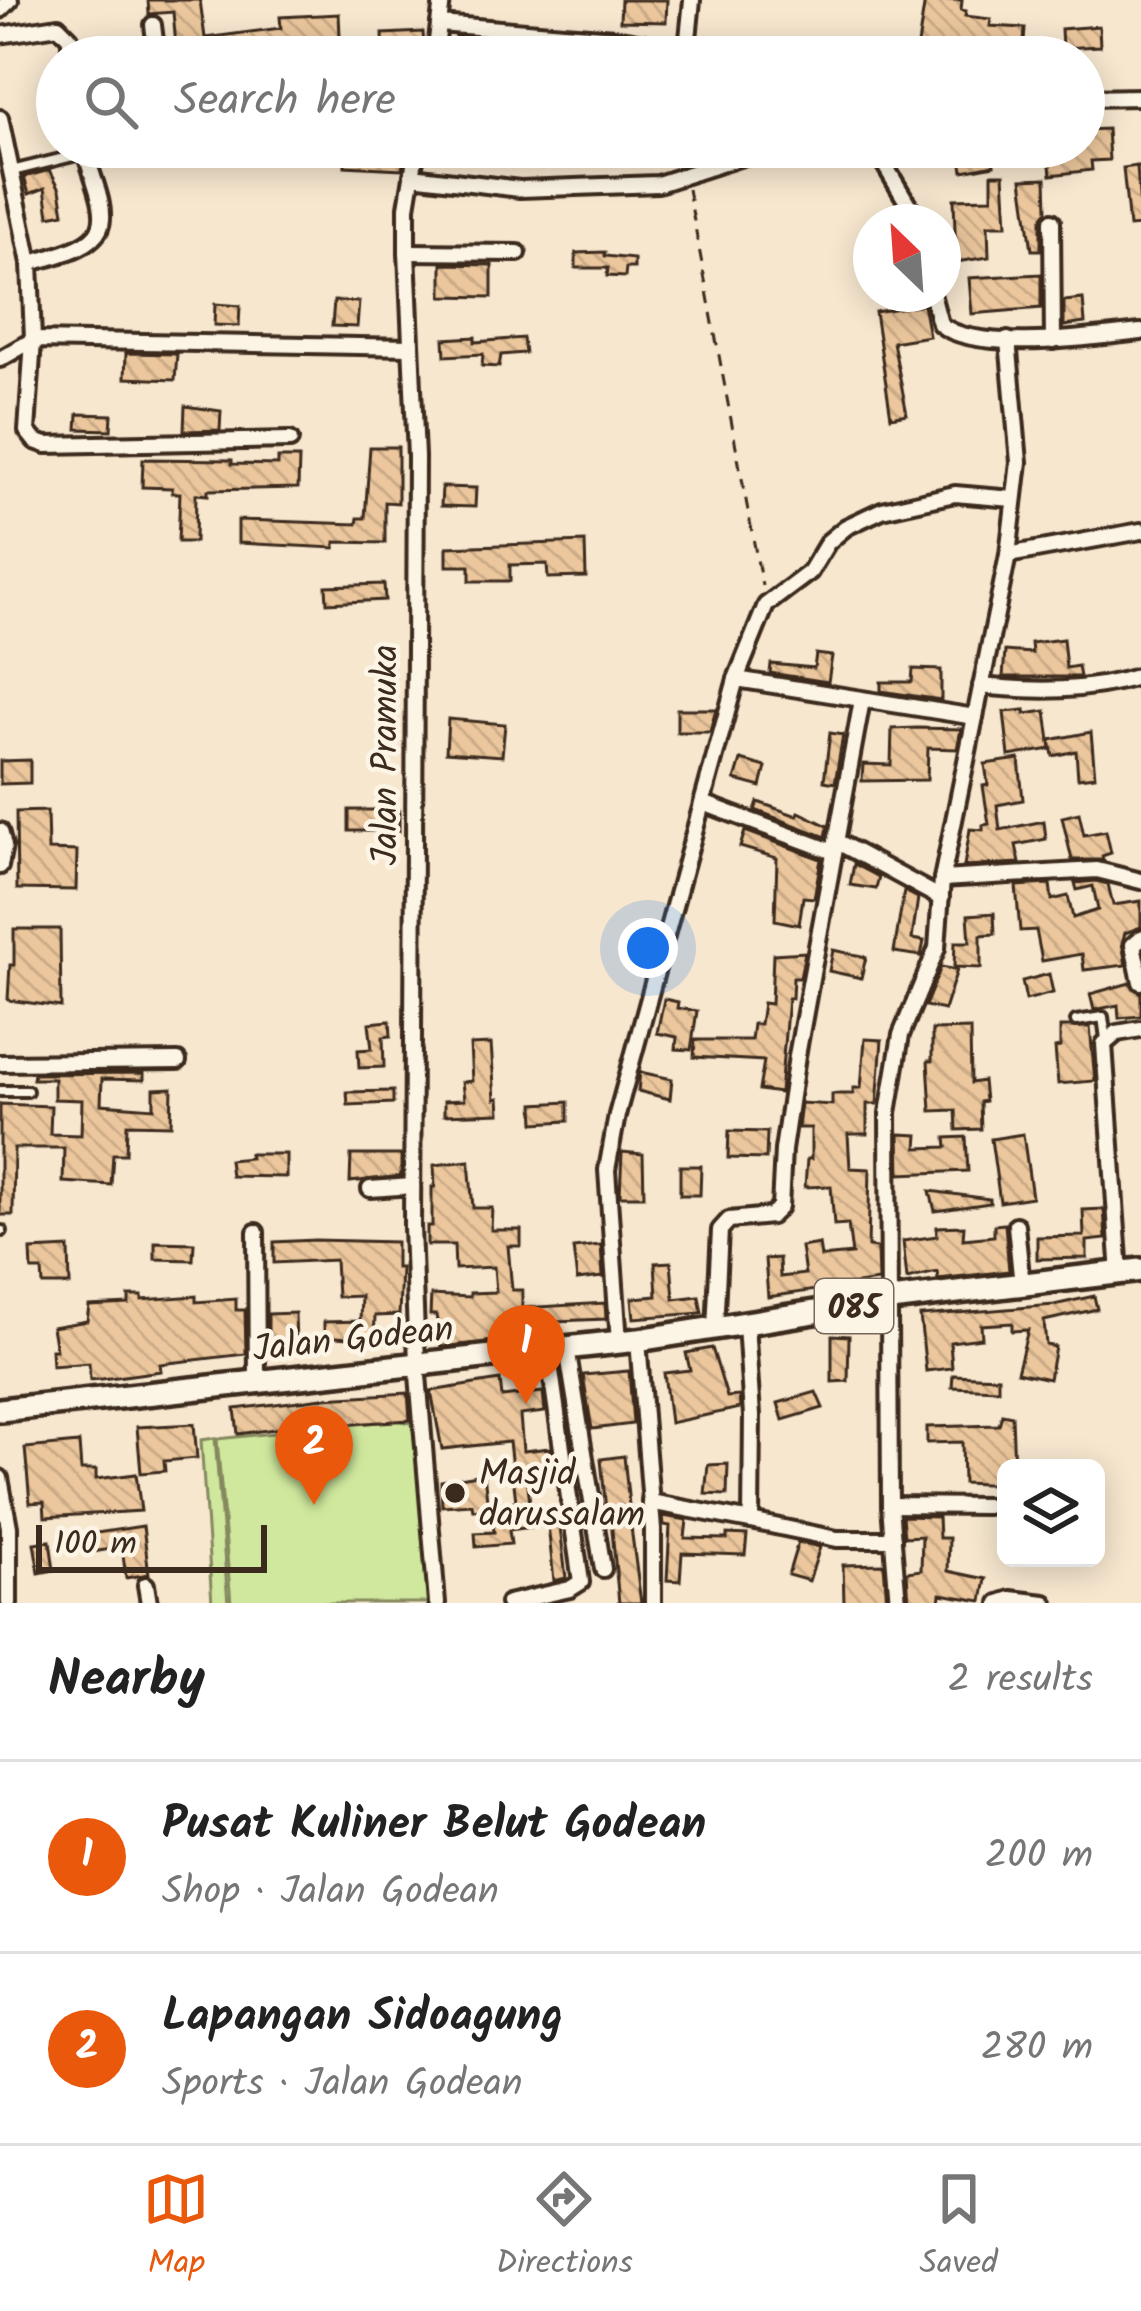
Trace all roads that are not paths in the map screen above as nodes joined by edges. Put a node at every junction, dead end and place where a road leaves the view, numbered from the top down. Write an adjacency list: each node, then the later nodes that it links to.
1 (10, 0): 4 (street)
2 (442, 0): 6 (street)
3 (692, 0): 12 (street)
4 (0, 10)
5 (153, 25): 9 (street)
6 (439, 25): 10 (street); 11 (street)
7 (0, 35): 8 (street)
8 (68, 36)
9 (154, 36)
10 (438, 36)
11 (587, 36)
12 (688, 36)
13 (1105, 98): 14 (street)
14 (1141, 98)
15 (0, 118): 17 (street)
16 (36, 161): 17 (lane)
17 (6, 168): 27 (street)
18 (93, 168): 27 (street)
19 (413, 168): 22 (street, Jalan Pramuka)
20 (707, 168): 22 (street)
21 (887, 168): 23 (street)
22 (412, 176): 25 (street, Jalan Pramuka)
23 (908, 204)
24 (1052, 221): 32 (street)
25 (406, 252): 26 (street); 33 (street, Jalan Pramuka)
26 (518, 253)
27 (30, 262): 30 (street)
28 (937, 312): 31 (street)
29 (1141, 332): 32 (street)
30 (32, 340): 33 (street); 34 (street); 35 (street)
31 (1008, 340): 32 (street); 36 (street)
32 (1053, 340)
33 (411, 347): 60 (street, Jalan Pramuka)
34 (0, 359)
35 (290, 440)
36 (1013, 499): 38 (street); 40 (street)
37 (1141, 531): 38 (street)
38 (1008, 555): 41 (street)
39 (1141, 676): 41 (street)
40 (736, 679): 42 (street); 44 (street)
41 (981, 686): 43 (street)
42 (862, 700): 43 (street); 46 (street)
43 (975, 718): 48 (street)
44 (703, 803): 46 (street); 69 (street)
45 (0, 831): 47 (street)
46 (834, 847): 50 (street); 68 (street)
47 (0, 866)
48 (942, 879): 49 (street); 50 (street)
49 (1141, 881)
50 (941, 898): 66 (street)
51 (1141, 938): 52 (street)
52 (1141, 982)
53 (1076, 1021): 55 (lane)
54 (1141, 1029): 55 (street)
55 (1106, 1039): 64 (street)
56 (178, 1060): 57 (street)
57 (0, 1064)
58 (0, 1091): 59 (lane)
59 (27, 1091)
60 (412, 1186): 61 (street); 71 (street, Jalan Pramuka)
61 (370, 1189)
62 (1016, 1225): 65 (street)
63 (256, 1232): 72 (street)
64 (1130, 1273): 65 (main road, Jalan Godean / 085)
65 (1022, 1286): 66 (main road, Jalan Godean / 085)
66 (891, 1300): 67 (main road, Jalan Godean / 085); 76 (street)
67 (746, 1324): 68 (main road, Jalan Godean / 085); 78 (street)
68 (715, 1329): 69 (main road, Jalan Godean / 085)
69 (629, 1341): 70 (main road, Jalan Godean / 085); 75 (street)
70 (557, 1349): 71 (main road, Jalan Godean / 085); 80 (street); 85 (street)
71 (417, 1363): 72 (main road, Jalan Godean / 085); 84 (street, Jalan Pramuka)
72 (257, 1380): 73 (main road, Jalan Godean / 085)
73 (0, 1410)
74 (0, 1478): 82 (street)
75 (650, 1502): 78 (street); 86 (street)
76 (890, 1505): 77 (street); 79 (street)
77 (987, 1506)
78 (751, 1521): 79 (street)
79 (893, 1539): 87 (street)
80 (603, 1569)
81 (146, 1585): 83 (street)
82 (9, 1603)
83 (149, 1603)
84 (437, 1603)
85 (508, 1603)
86 (653, 1603)
87 (898, 1603)
88 (999, 1603): 89 (street)
89 (1045, 1603)

